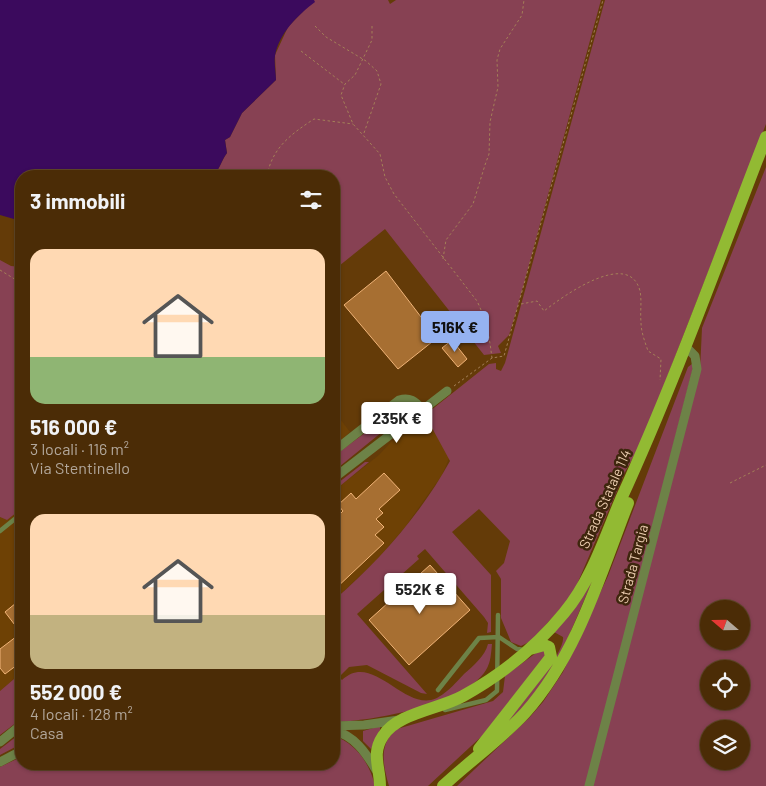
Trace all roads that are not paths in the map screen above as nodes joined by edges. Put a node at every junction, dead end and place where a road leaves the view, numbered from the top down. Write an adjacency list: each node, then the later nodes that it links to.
1 (766, 137): 12 (main road, Strada Statale 114)
2 (766, 157): 3 (main road, Strada Statale 114)
3 (688, 350): 22 (main road, Strada Statale 114); 25 (street, Strada Targia)
4 (447, 391): 5 (street)
5 (422, 409): 6 (street); 7 (street)
6 (340, 446)
7 (340, 473)
8 (15, 519): 9 (lane)
9 (0, 531)
10 (498, 615): 11 (lane)
11 (499, 636): 12 (lane); 13 (lane); 14 (lane)
12 (529, 650): 13 (main road, Strada Statale 114); 22 (main road)
13 (499, 673): 15 (main road, Strada Statale 114)
14 (438, 690)
15 (407, 718): 16 (street); 23 (main road, Strada Statale 114)
16 (340, 726)
17 (15, 730): 19 (street)
18 (340, 733): 23 (street)
19 (0, 742)
20 (15, 754): 21 (street)
21 (0, 762)
22 (469, 763): 24 (main road, Strada Statale 114)
23 (380, 781)
24 (443, 786)
25 (589, 786)

